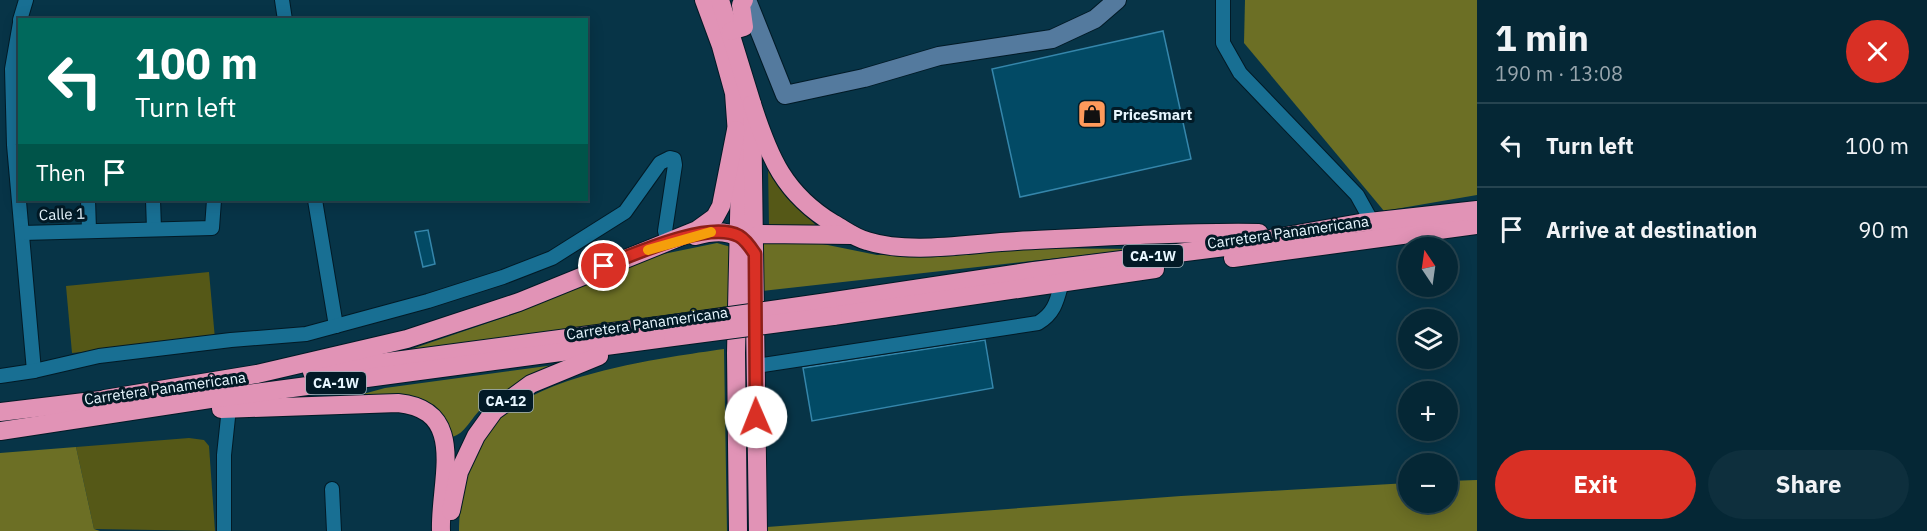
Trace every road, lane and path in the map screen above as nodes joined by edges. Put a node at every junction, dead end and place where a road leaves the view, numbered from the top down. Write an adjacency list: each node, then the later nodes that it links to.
1 (26, 0): 8 (street)
2 (282, 0): 9 (street)
3 (704, 0): 13 (highway)
4 (720, 0): 10 (highway)
5 (745, 0): 6 (street); 10 (highway)
6 (1117, 0)
7 (1223, 0): 20 (street)
8 (22, 18)
9 (285, 18)
10 (731, 31): 12 (highway)
11 (18, 34): 14 (street)
12 (752, 104): 26 (highway); 28 (highway)
13 (736, 130): 27 (highway); 28 (highway)
14 (7, 145): 24 (street)
15 (88, 201): 23 (street)
16 (153, 201): 22 (street)
17 (214, 201): 22 (street, Calle 1)
18 (315, 201): 32 (street)
19 (1477, 210): 20 (highway, Carretera Panamericana / CA-1W)
20 (1372, 222): 25 (highway, Carretera Panamericana / CA-1W)
21 (1477, 225): 30 (highway, Carretera Panamericana / CA-1W)
22 (154, 229): 23 (street, Calle 1)
23 (89, 230): 24 (street, Calle 1)
24 (22, 232): 36 (street)
25 (1308, 234): 26 (highway); 31 (highway, Carretera Panamericana / CA-1W)
26 (852, 235): 28 (highway)
27 (668, 242): 29 (highway); 32 (street)
28 (747, 244): 29 (highway); 35 (highway); 48 (highway)
29 (639, 252): 38 (highway)
30 (1062, 282): 31 (highway, Carretera Panamericana / CA-1W); 35 (street)
31 (831, 309): 33 (highway, Carretera Panamericana / CA-1W, bridge)
32 (336, 326): 36 (street)
33 (673, 331): 34 (highway, Carretera Panamericana / CA-1W); 38 (highway, Carretera Panamericana / CA-1W)
34 (640, 343): 41 (highway, Carretera Panamericana / CA-1W); 47 (highway, CA-12)
35 (756, 366): 49 (highway)
36 (34, 372): 37 (street)
37 (0, 376)
38 (105, 399): 40 (highway, Carretera Panamericana / CA-1W)
39 (229, 408): 41 (highway); 44 (street); 46 (highway)
40 (0, 412)
41 (63, 420): 42 (highway, Carretera Panamericana / CA-1W)
42 (0, 431)
43 (332, 489): 45 (street)
44 (224, 531)
45 (334, 531)
46 (441, 531)
47 (452, 531)
48 (738, 531)
49 (758, 531)

